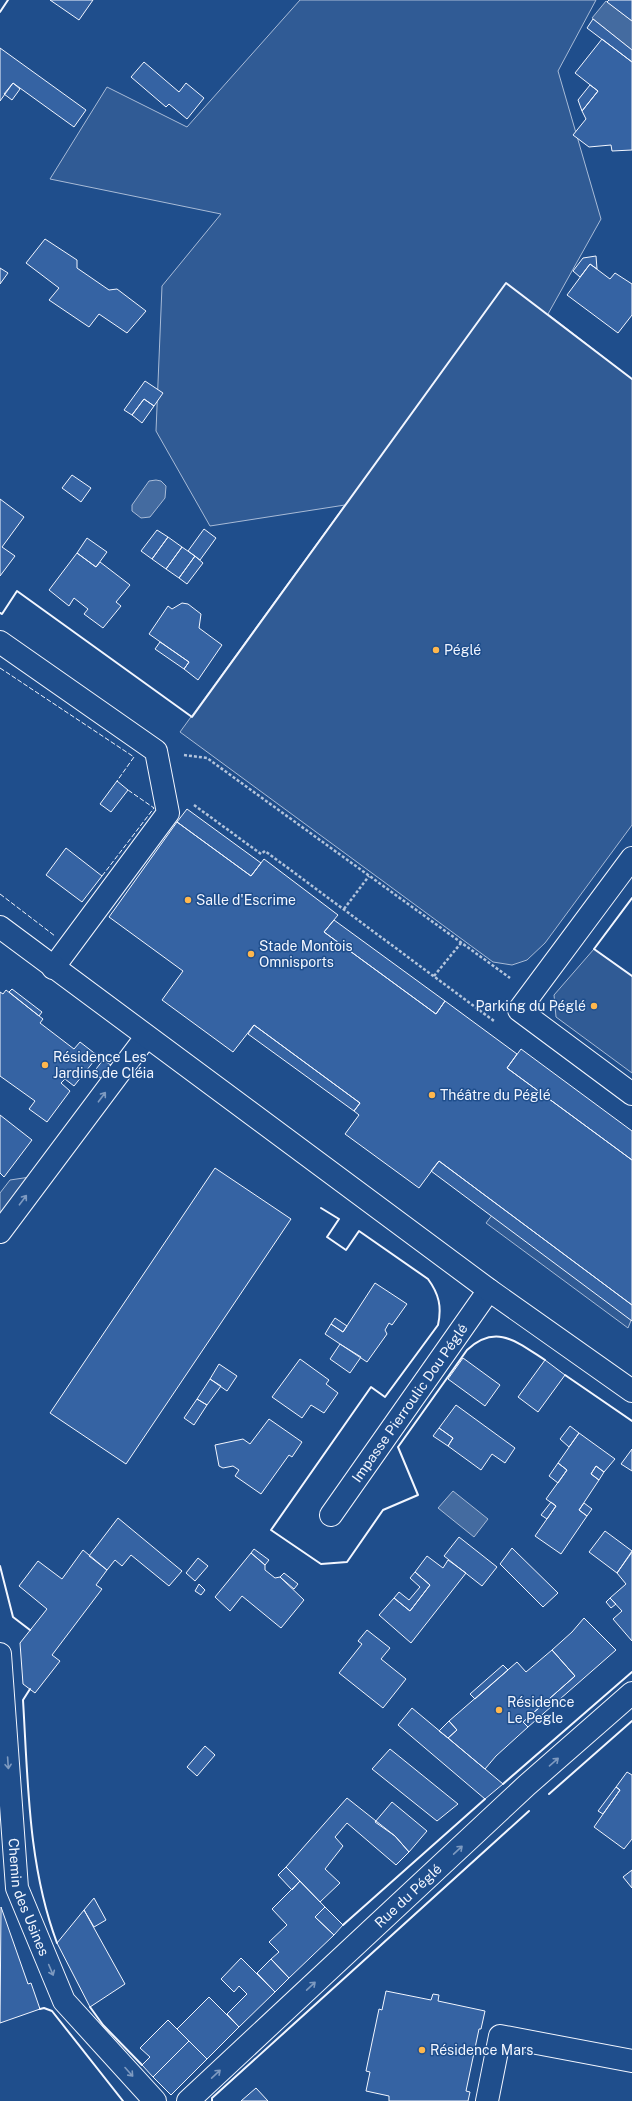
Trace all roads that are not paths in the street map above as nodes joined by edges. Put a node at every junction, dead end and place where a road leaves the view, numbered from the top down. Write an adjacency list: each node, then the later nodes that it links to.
1 (0, 642): 4 (street)
2 (632, 858): 6 (street)
3 (0, 927): 4 (street)
4 (53, 968): 5 (street)
5 (146, 1037): 7 (street, one-way to 5); 8 (street)
6 (632, 1094)
7 (0, 1232)
8 (489, 1290): 9 (street); 10 (street, Impasse Pierroulic Dou Péglé)
9 (632, 1390)
10 (331, 1515)
11 (0, 1654): 12 (street, Chemin des Usines)
12 (1, 1676): 15 (street, Chemin des Usines, one-way to 15)
13 (632, 1693): 16 (street, Rue du Péglé, one-way to 13)
14 (632, 2061): 17 (street)
15 (155, 2101)
16 (188, 2101)
17 (487, 2101)

